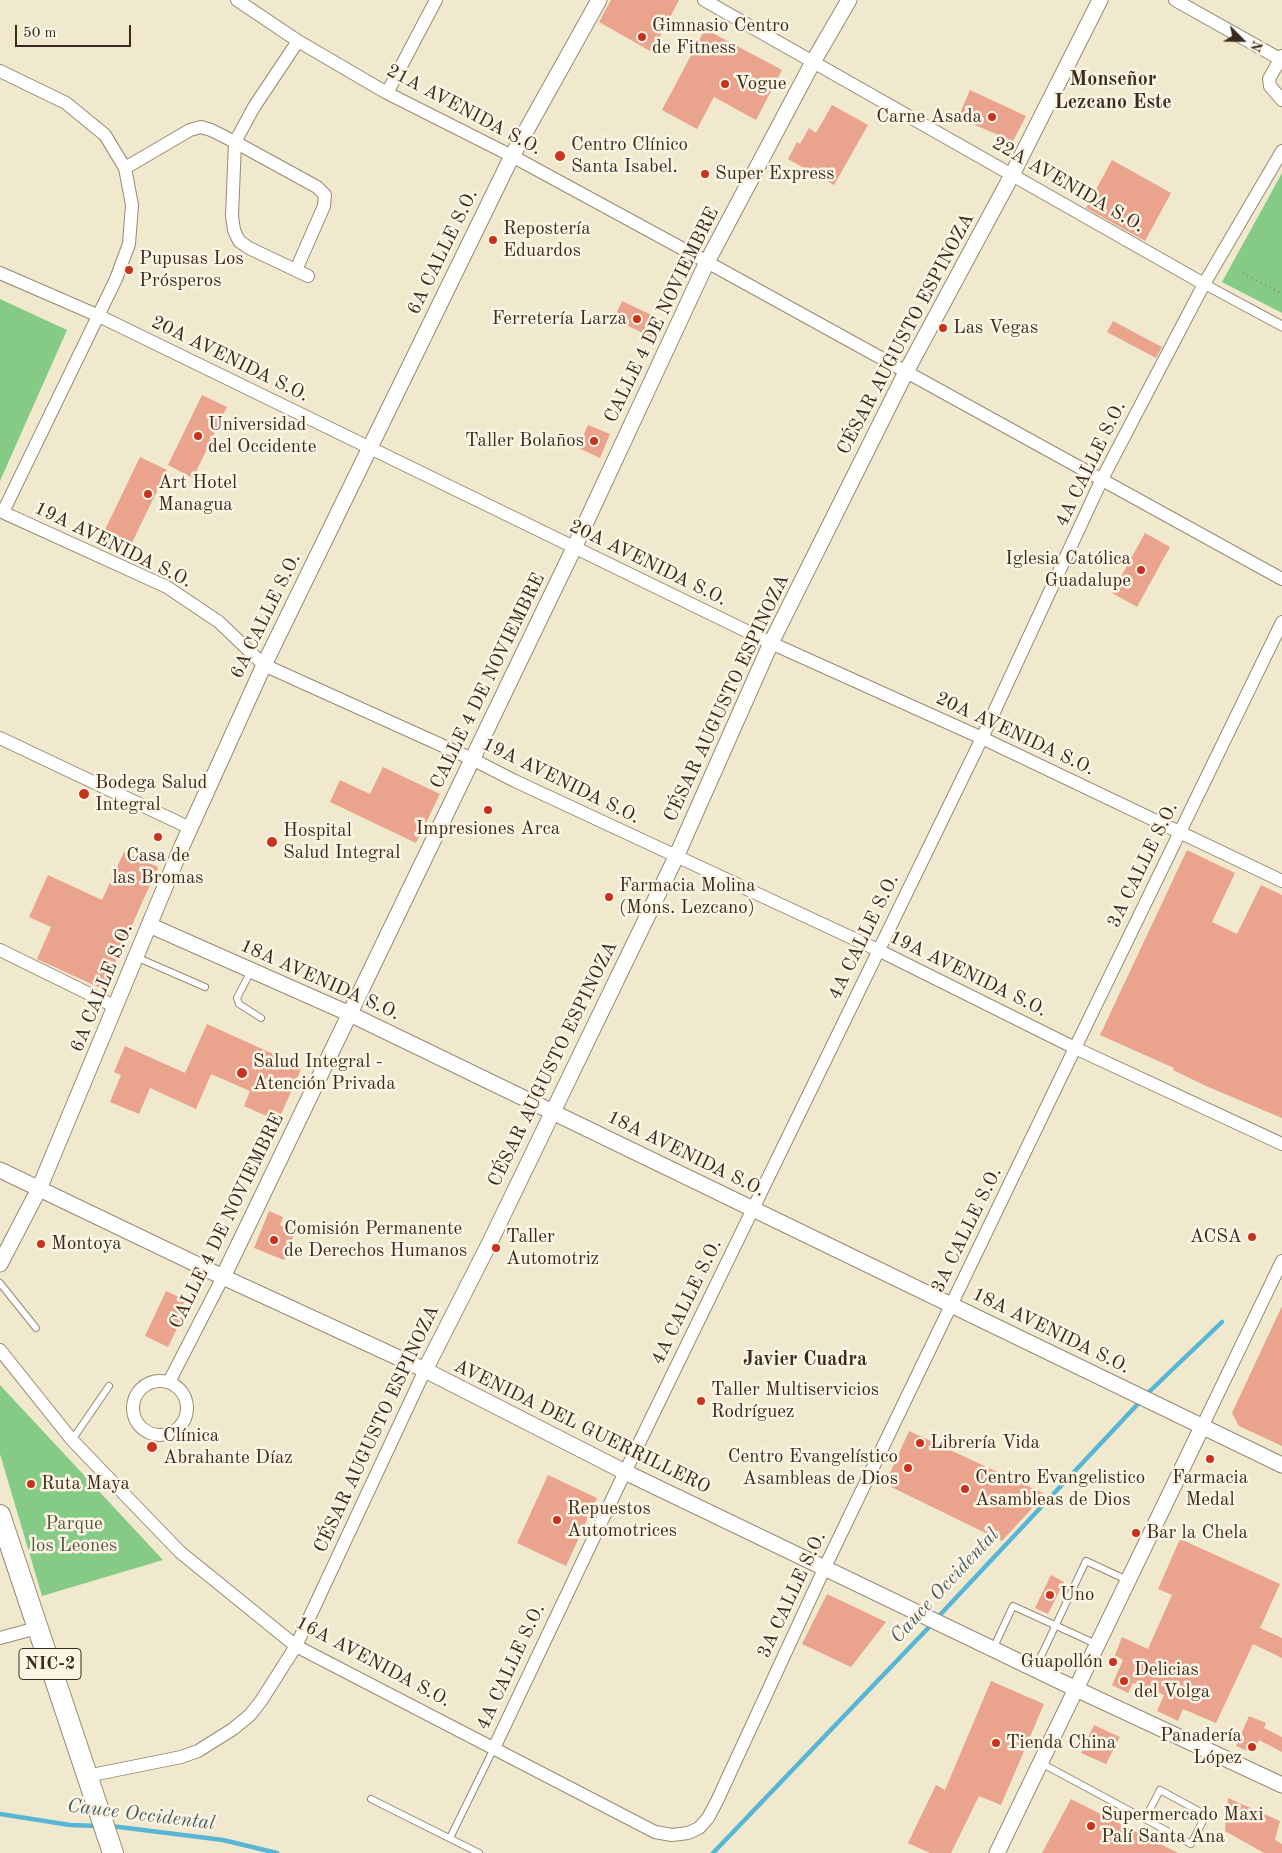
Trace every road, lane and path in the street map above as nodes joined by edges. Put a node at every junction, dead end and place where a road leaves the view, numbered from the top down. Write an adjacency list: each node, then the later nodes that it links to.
1 (436, 0): 12 (street)
2 (599, 0): 16 (street, 6A CALLE S.O.)
3 (704, 0): 10 (street, 22A AVENIDA S.O.)
4 (849, 0): 10 (street, CALLE 4 DE NOVIEMBRE)
5 (1100, 0): 18 (street, CÉSAR AUGUSTO ESPINOZA)
6 (1176, 0): 9 (street)
7 (241, 1): 8 (street, 21A AVENIDA S.O.)
8 (298, 41): 12 (street, 21A AVENIDA S.O.); 14 (street)
9 (1281, 57): 13 (street)
10 (813, 62): 18 (street, 22A AVENIDA S.O.); 19 (street, CALLE 4 DE NOVIEMBRE)
11 (0, 71): 17 (street)
12 (387, 92): 16 (street, 21A AVENIDA S.O.)
13 (1282, 100)
14 (235, 142): 17 (street); 20 (street); 20 (street)
15 (1282, 151): 24 (street, 4A CALLE S.O.)
16 (512, 156): 19 (street, 21A AVENIDA S.O.); 29 (street, 6A CALLE S.O.)
17 (124, 168): 26 (street)
18 (1012, 175): 24 (street, 22A AVENIDA S.O.); 28 (street, CÉSAR AUGUSTO ESPINOZA)
19 (707, 262): 28 (street, 21A AVENIDA S.O.); 32 (street, CALLE 4 DE NOVIEMBRE)
20 (296, 270): 23 (street)
21 (0, 273): 26 (street, 20A AVENIDA S.O.)
22 (1243, 273): 25 (path)
23 (308, 276)
24 (1204, 284): 27 (street); 30 (street, 4A CALLE S.O.)
25 (1282, 294)
26 (99, 316): 29 (street, 20A AVENIDA S.O.); 31 (street)
27 (1282, 326)
28 (906, 372): 30 (street, 21A AVENIDA S.O.); 35 (street, CÉSAR AUGUSTO ESPINOZA)
29 (370, 447): 32 (street, 20A AVENIDA S.O.); 36 (street, 6A CALLE S.O.)
30 (1102, 479): 33 (street, 21A AVENIDA S.O.); 38 (street, 4A CALLE S.O.)
31 (2, 512): 36 (street, 19A AVENIDA S.O.)
32 (574, 548): 35 (street, 20A AVENIDA S.O.); 39 (street, CALLE 4 DE NOVIEMBRE)
33 (1282, 579)
34 (1282, 622): 41 (street, 3A CALLE S.O.)
35 (772, 643): 38 (street, 20A AVENIDA S.O.); 42 (street, CÉSAR AUGUSTO ESPINOZA)
36 (264, 665): 39 (street, 19A AVENIDA S.O.); 40 (street, 6A CALLE S.O.)
37 (0, 738): 40 (street)
38 (982, 738): 41 (street, 20A AVENIDA S.O.); 46 (street, 4A CALLE S.O.)
39 (472, 759): 42 (street, 19A AVENIDA S.O.); 51 (street, CALLE 4 DE NOVIEMBRE)
40 (190, 828): 44 (street, 6A CALLE S.O.)
41 (1180, 833): 43 (street, 20A AVENIDA S.O.); 53 (street, 3A CALLE S.O.)
42 (676, 857): 46 (street, 19A AVENIDA S.O.); 54 (street, CÉSAR AUGUSTO ESPINOZA)
43 (1282, 881)
44 (149, 925): 47 (street, 6A CALLE S.O.); 48 (street, 18A AVENIDA S.O.)
45 (0, 950): 50 (street)
46 (878, 950): 53 (street, 19A AVENIDA S.O.); 58 (street, 4A CALLE S.O.)
47 (136, 957): 49 (lane); 50 (street, 6A CALLE S.O.)
48 (251, 970): 51 (street, 18A AVENIDA S.O.); 52 (lane)
49 (205, 987)
50 (116, 1007): 57 (street, 6A CALLE S.O.)
51 (350, 1014): 54 (street, 18A AVENIDA S.O.); 61 (street, CALLE 4 DE NOVIEMBRE)
52 (261, 1018)
53 (1075, 1048): 55 (street, 19A AVENIDA S.O.); 63 (street, 3A CALLE S.O.)
54 (552, 1112): 58 (street, 18A AVENIDA S.O.); 66 (street, CÉSAR AUGUSTO ESPINOZA)
55 (1282, 1144)
56 (0, 1170): 57 (street, AVENIDA DEL GUERRILLERO)
57 (39, 1189): 60 (street, 6A CALLE S.O.); 61 (street, AVENIDA DEL GUERRILLERO)
58 (753, 1209): 63 (street, 18A AVENIDA S.O.); 72 (street, 4A CALLE S.O.)
59 (1282, 1261): 69 (street)
60 (0, 1264)
61 (223, 1277): 66 (street, AVENIDA DEL GUERRILLERO); 67 (street, CALLE 4 DE NOVIEMBRE)
62 (0, 1284): 64 (lane)
63 (952, 1305): 69 (street, 18A AVENIDA S.O.); 74 (street, 3A CALLE S.O.)
64 (36, 1328)
65 (0, 1350): 70 (street, 16A AVENIDA S.O.)
66 (425, 1370): 72 (street, AVENIDA DEL GUERRILLERO); 80 (street, CÉSAR AUGUSTO ESPINOZA)
67 (169, 1382): 67 (street)
68 (109, 1386): 70 (lane)
69 (1202, 1427): 71 (street, 18A AVENIDA S.O.); 75 (street)
70 (72, 1440): 80 (street, 16A AVENIDA S.O.)
71 (1282, 1464)
72 (625, 1472): 74 (street, AVENIDA DEL GUERRILLERO); 84 (street, 4A CALLE S.O.)
73 (0, 1515): 77 (highway, NIC-2)
74 (825, 1567): 81 (street, AVENIDA DEL GUERRILLERO); 90 (street, 3A CALLE S.O.)
75 (1128, 1581): 76 (lane); 79 (street)
76 (1056, 1626): 79 (lane); 81 (lane); 82 (lane)
77 (37, 1628): 78 (street); 86 (highway, NIC-2)
78 (0, 1638)
79 (1097, 1645): 83 (street)
80 (296, 1646): 84 (street, 16A AVENIDA S.O.); 86 (street, CÉSAR AUGUSTO ESPINOZA)
81 (993, 1649): 82 (street, AVENIDA DEL GUERRILLERO)
82 (1035, 1669): 83 (street, AVENIDA DEL GUERRILLERO)
83 (1076, 1689): 85 (street); 87 (street, AVENIDA DEL GUERRILLERO)
84 (494, 1748): 90 (street, 16A AVENIDA S.O.); 91 (lane)
85 (1041, 1763): 89 (lane); 94 (street)
86 (87, 1776): 92 (highway, NIC-2)
87 (1282, 1785)
88 (371, 1799): 91 (lane)
89 (1144, 1820): 89 (lane)
90 (672, 1835)
91 (450, 1838): 93 (lane)
92 (113, 1853)
93 (479, 1853)
94 (997, 1853)

